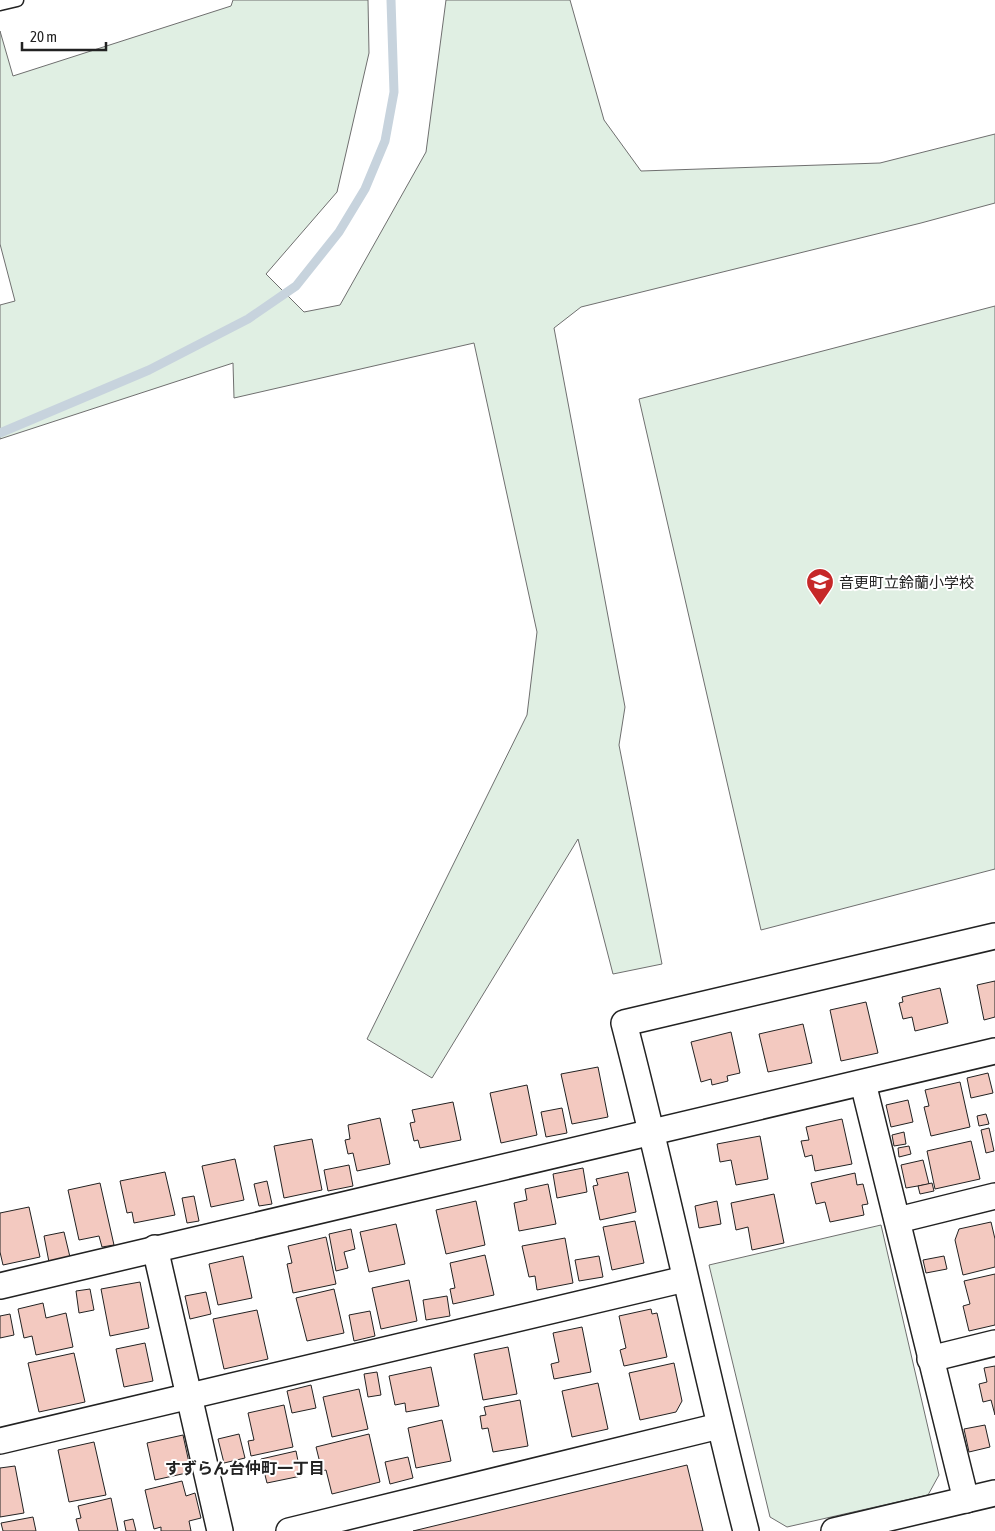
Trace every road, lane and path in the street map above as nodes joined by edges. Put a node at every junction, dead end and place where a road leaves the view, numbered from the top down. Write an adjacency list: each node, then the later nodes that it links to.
1 (17, 0): 2 (lane)
2 (0, 4)
3 (995, 936): 6 (street)
4 (995, 1051): 5 (street)
5 (863, 1082): 6 (street); 8 (street)
6 (652, 1132): 9 (street); 10 (street)
7 (995, 1196): 8 (street)
8 (898, 1220): 13 (street)
9 (155, 1248): 11 (street); 14 (street)
10 (685, 1279): 14 (street); 15 (street)
11 (0, 1286)
12 (995, 1343): 13 (street)
13 (930, 1360): 18 (street)
14 (188, 1396): 16 (street); 19 (street)
15 (719, 1426): 20 (street); 21 (street)
16 (0, 1442)
17 (995, 1493): 18 (street)
18 (966, 1500): 22 (street)
19 (220, 1531)
20 (289, 1531)
21 (746, 1531)
22 (834, 1531)

